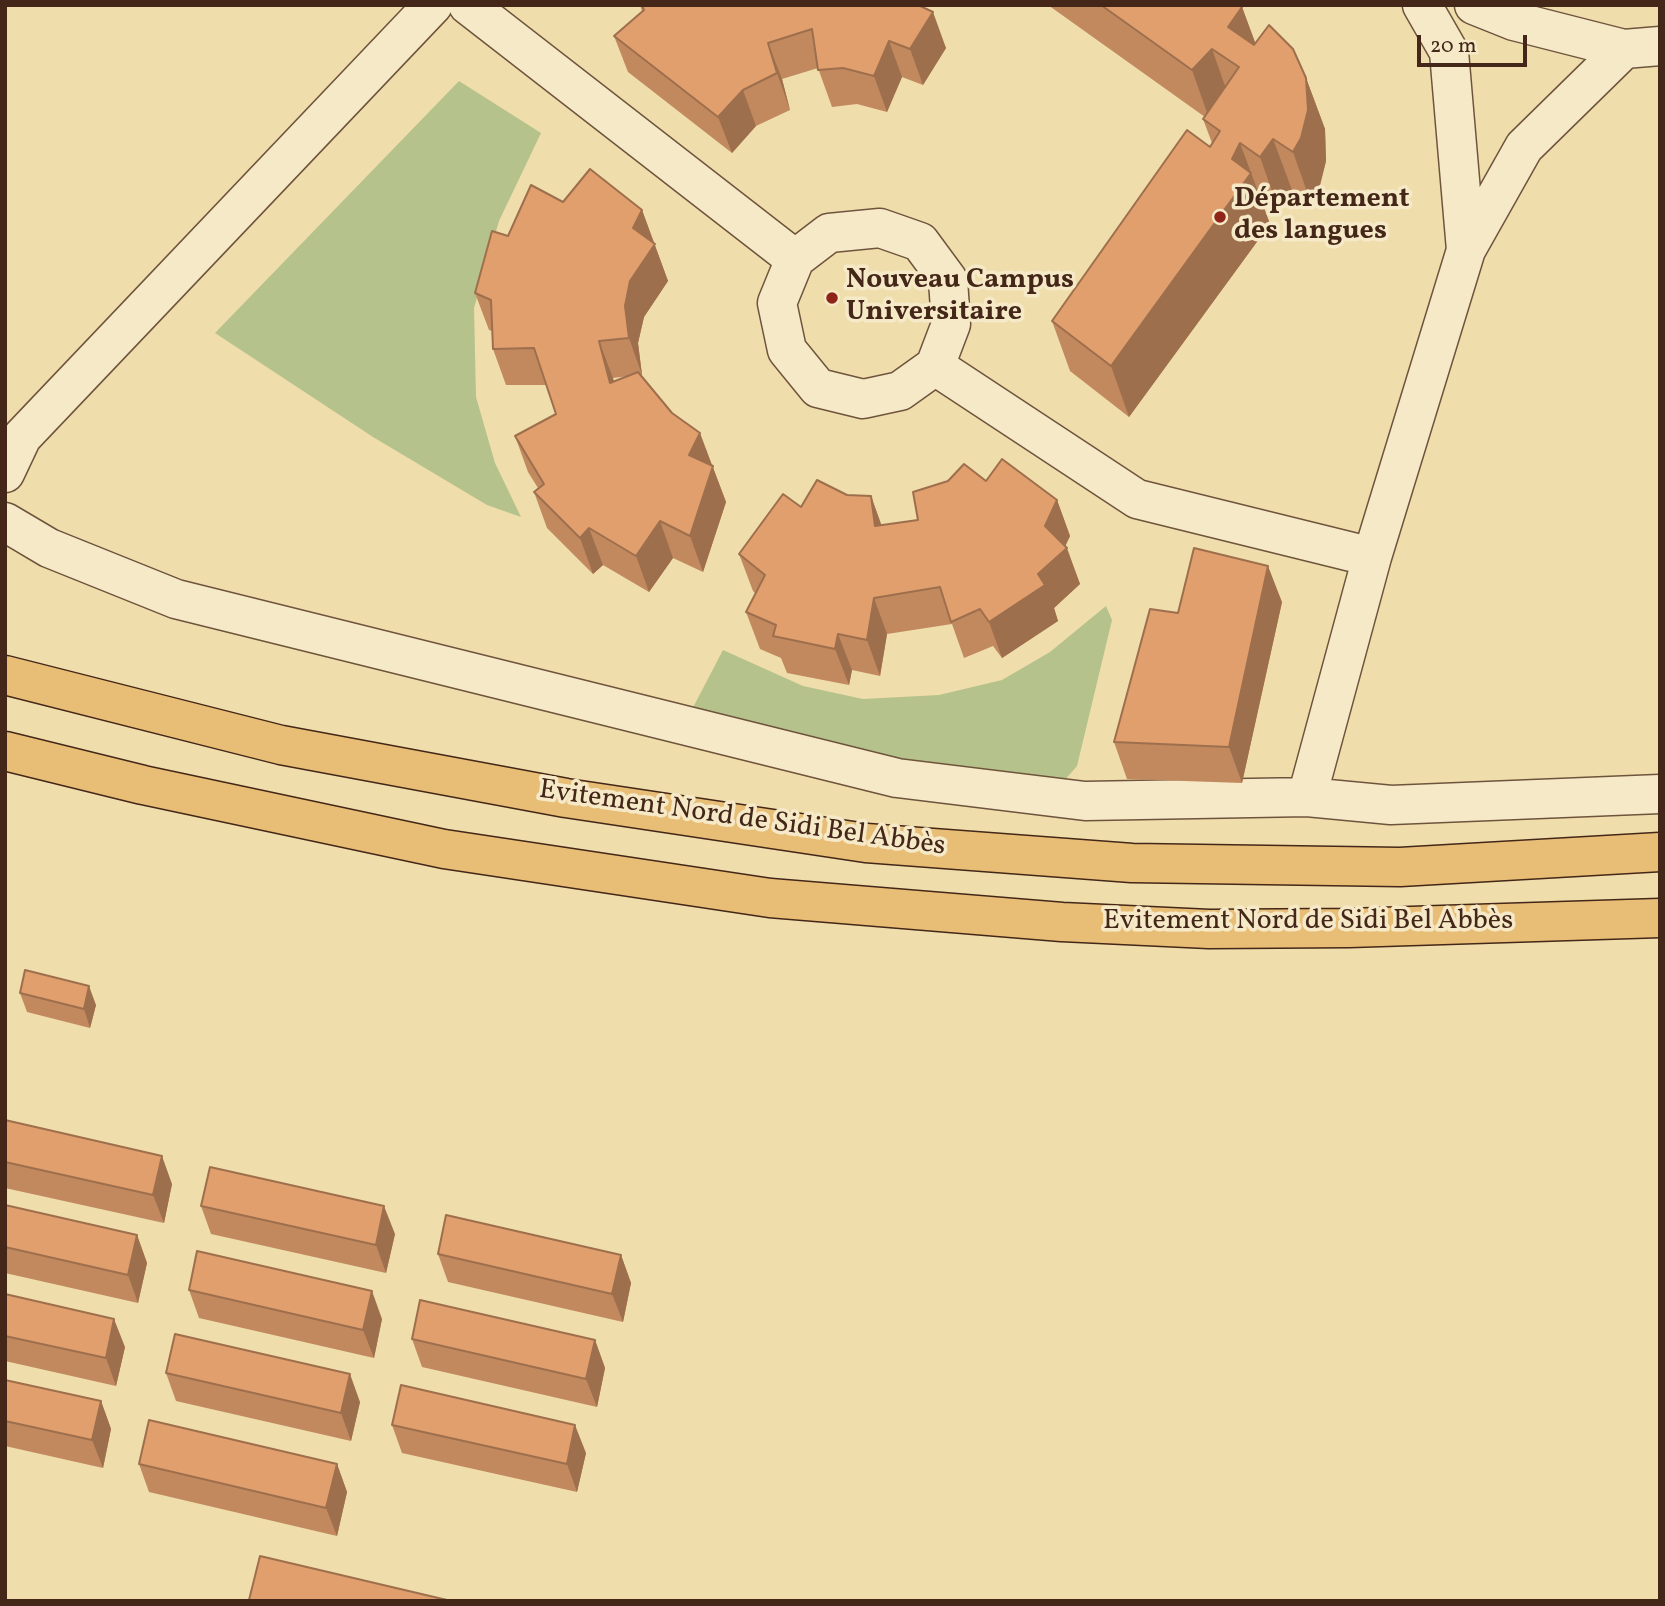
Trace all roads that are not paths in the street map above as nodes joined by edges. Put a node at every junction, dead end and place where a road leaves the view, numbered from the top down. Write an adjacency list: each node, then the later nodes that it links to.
1 (433, 5): 9 (lane)
2 (468, 5): 7 (lane)
3 (1422, 5): 6 (lane)
4 (1474, 5): 5 (lane)
5 (1642, 47): 6 (lane)
6 (1466, 250): 11 (lane)
7 (794, 259): 8 (lane); 8 (lane)
8 (936, 366): 11 (lane)
9 (5, 473)
10 (5, 522): 15 (lane)
11 (1372, 557): 15 (lane)
12 (5, 675): 16 (highway, Evitement Nord de Sidi Bel Abbès)
13 (5, 751): 17 (highway, Evitement Nord de Sidi Bel Abbès)
14 (1660, 794): 15 (lane)
15 (1307, 797)
16 (1660, 852)
17 (1660, 918)

